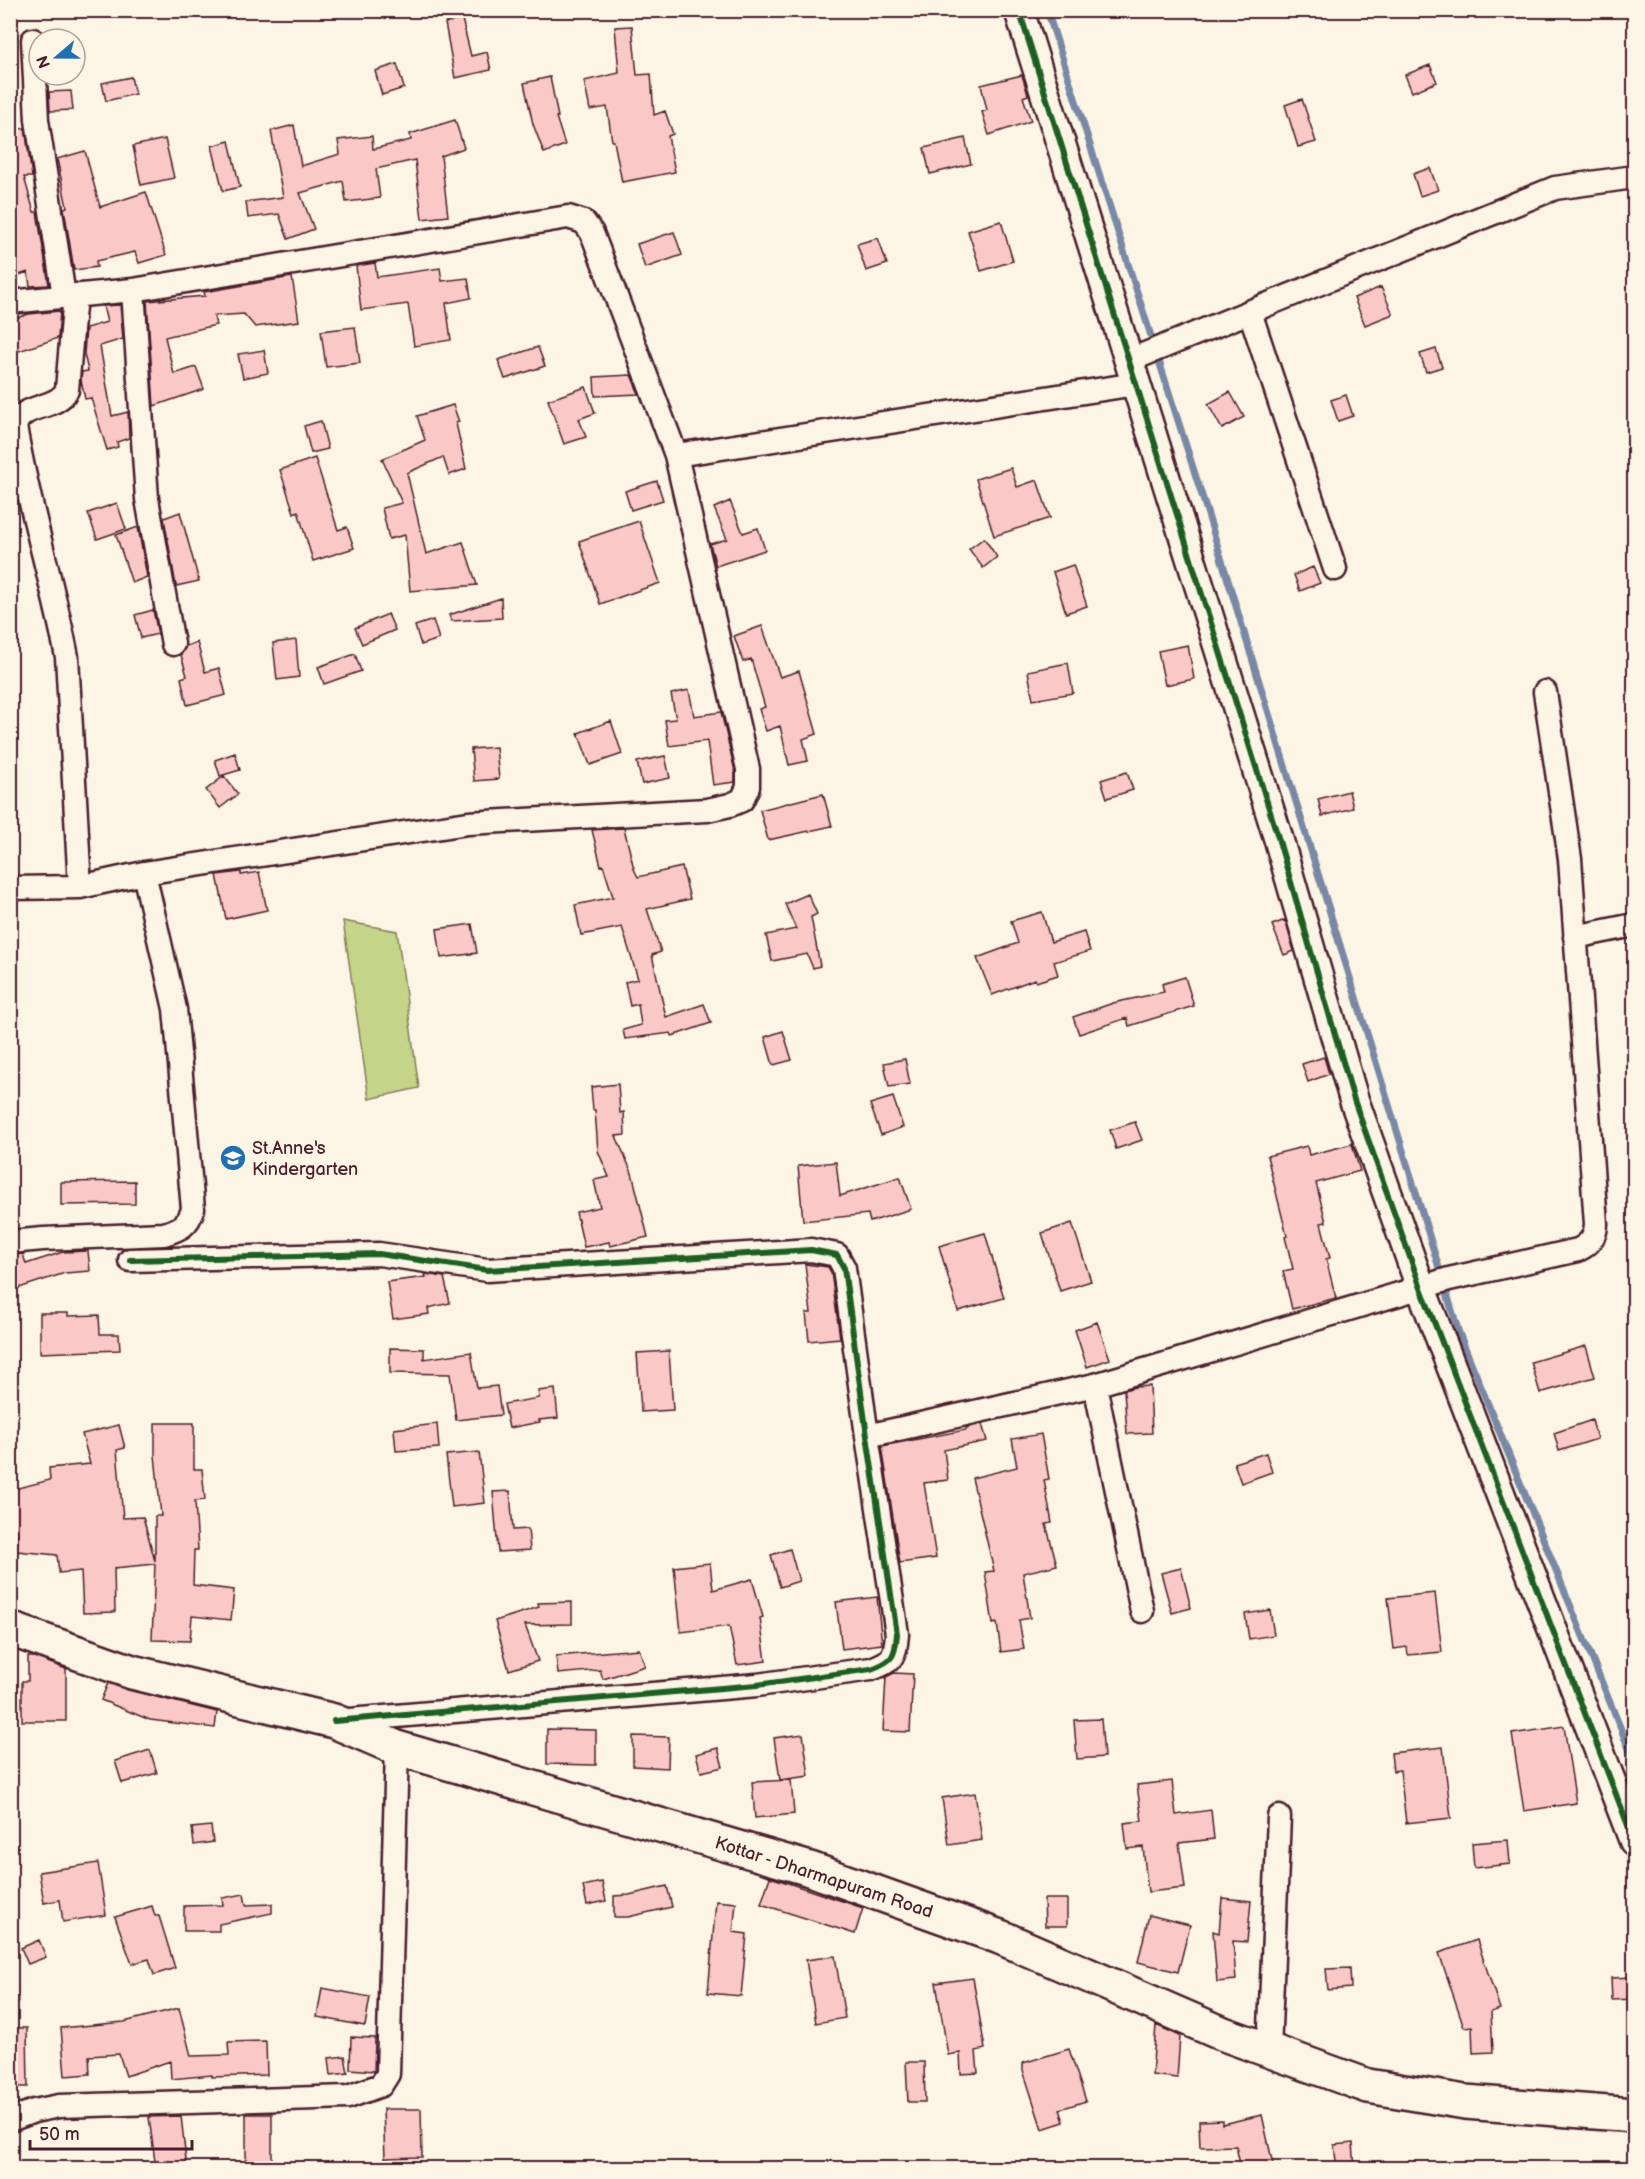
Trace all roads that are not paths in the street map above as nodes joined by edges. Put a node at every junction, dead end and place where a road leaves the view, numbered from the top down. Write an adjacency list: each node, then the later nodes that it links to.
1 (1018, 10): 8 (street)
2 (35, 87): 5 (street)
3 (1635, 177): 7 (street)
4 (133, 290): 5 (street); 9 (street); 11 (street)
5 (70, 295): 6 (street); 14 (street)
6 (10, 302)
7 (1250, 312): 8 (street); 10 (street)
8 (1143, 362): 9 (street); 20 (street)
9 (676, 455): 13 (street)
10 (1335, 569)
11 (173, 644)
12 (1545, 692): 17 (street)
13 (144, 873): 14 (street); 18 (street)
14 (80, 887): 15 (street)
15 (10, 888)
16 (1635, 925): 17 (street)
17 (1575, 937): 20 (street)
18 (10, 1242)
19 (130, 1260): 22 (street)
20 (1434, 1284): 21 (street); 28 (street)
21 (1095, 1385): 22 (street); 23 (street)
22 (867, 1436): 25 (street)
23 (1142, 1611)
24 (10, 1629): 25 (main road, Kottar - Dharmapuram Road)
25 (334, 1721): 26 (main road, Kottar - Dharmapuram Road)
26 (397, 1748): 29 (main road, Kottar - Dharmapuram Road); 31 (street)
27 (1279, 1817): 29 (street)
28 (1635, 1841)
29 (1269, 2050): 30 (main road, Kottar - Dharmapuram Road)
30 (1635, 2115)
31 (10, 2120)

